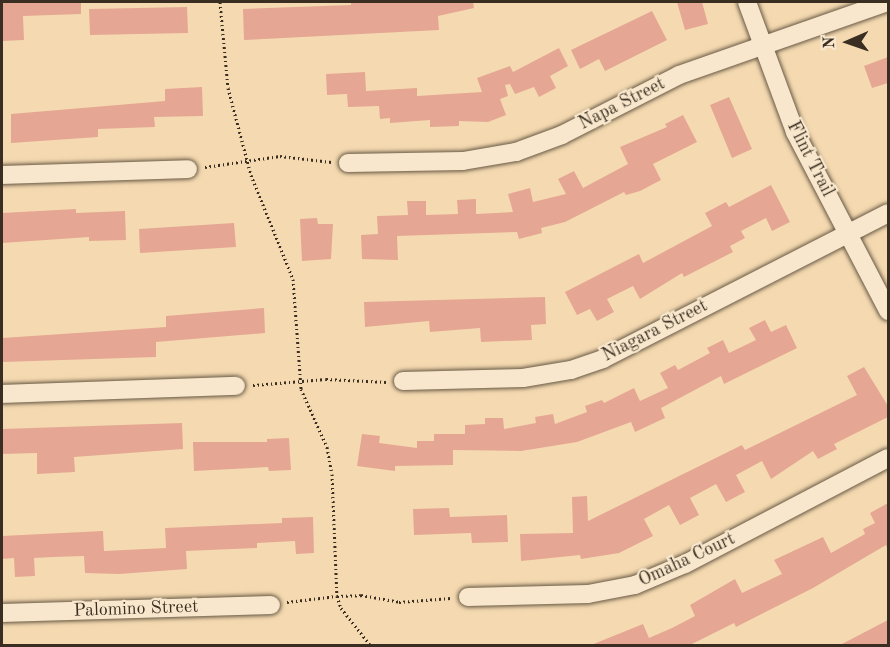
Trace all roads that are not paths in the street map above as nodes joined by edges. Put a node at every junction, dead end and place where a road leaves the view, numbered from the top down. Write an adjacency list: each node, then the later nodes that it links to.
1 (747, 2): 3 (street, Flint Trail)
2 (888, 2): 3 (street, Napa Street)
3 (761, 44): 4 (street, Napa Street); 8 (street, Flint Trail)
4 (348, 163)
5 (188, 169): 6 (street)
6 (2, 176)
7 (888, 213): 8 (street, Niagara Street)
8 (848, 233): 9 (street, Flint Trail); 10 (street, Niagara Street)
9 (888, 311)
10 (403, 381)
11 (237, 386): 12 (street)
12 (2, 394)
13 (888, 458): 14 (street, Omaha Court)
14 (468, 597)
15 (271, 605): 16 (street, Palomino Street)
16 (2, 613)

